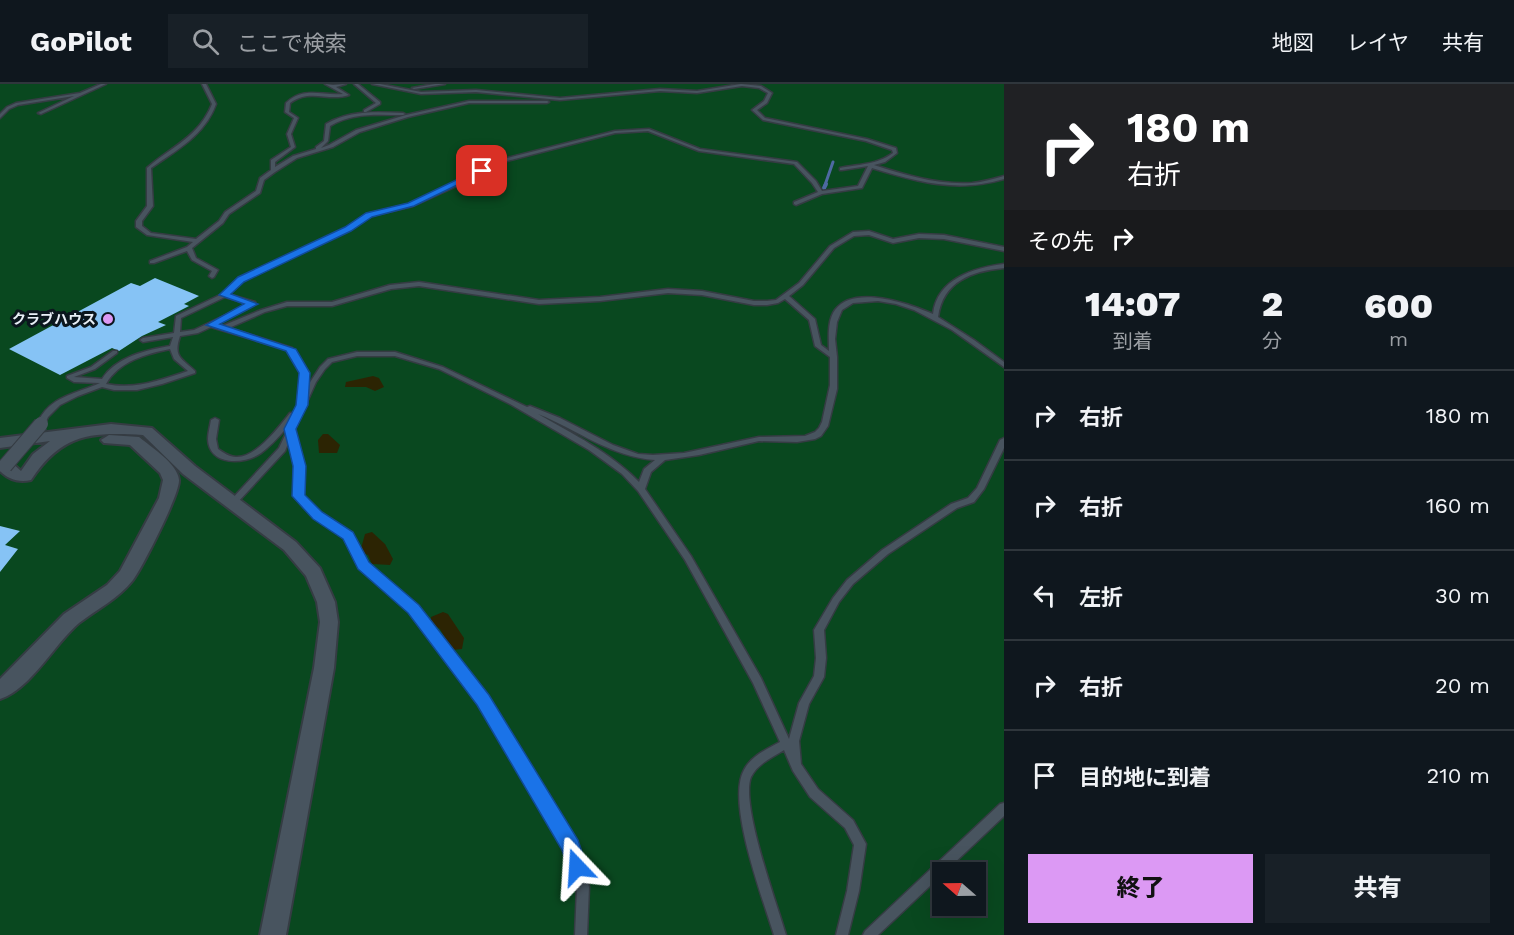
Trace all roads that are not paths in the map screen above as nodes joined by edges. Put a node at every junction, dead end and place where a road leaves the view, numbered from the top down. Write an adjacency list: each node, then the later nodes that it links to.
1 (104, 84): 12 (lane)
2 (204, 84): 25 (lane)
3 (344, 84): 8 (lane)
4 (356, 84): 16 (lane)
5 (374, 84): 10 (lane)
6 (443, 84): 10 (lane)
7 (655, 84): 11 (lane)
8 (329, 85): 21 (lane)
9 (738, 85): 11 (lane); 19 (lane)
10 (399, 89): 13 (lane)
11 (660, 90): 13 (lane)
12 (79, 94): 14 (lane); 17 (lane)
13 (596, 97): 15 (lane)
14 (40, 113)
15 (419, 114): 16 (lane); 18 (lane)
16 (347, 116): 18 (lane)
17 (0, 117)
18 (313, 152): 21 (lane)
19 (871, 166): 20 (lane); 22 (lane); 23 (lane)
20 (842, 169)
21 (273, 171): 25 (lane)
22 (1004, 177)
23 (820, 193): 24 (lane); 31 (lane)
24 (796, 203)
25 (196, 241): 26 (lane)
26 (189, 248): 28 (lane); 30 (lane)
27 (1004, 249): 32 (lane)
28 (152, 262)
29 (1004, 266): 33 (lane)
30 (212, 276)
31 (224, 295): 34 (lane); 36 (lane)
32 (785, 296): 35 (lane); 40 (lane)
33 (935, 320): 40 (lane); 41 (lane)
34 (211, 325): 35 (lane); 36 (lane)
35 (224, 328): 44 (lane)
36 (177, 335): 37 (lane); 38 (lane)
37 (143, 340)
38 (173, 347): 42 (lane); 42 (lane)
39 (115, 352): 42 (lane)
40 (834, 357): 51 (lane)
41 (1004, 365)
42 (103, 383): 46 (lane)
43 (513, 402): 44 (lane); 51 (lane); 53 (lane)
44 (302, 405): 45 (lane); 47 (lane)
45 (215, 420)
46 (41, 424): 52 (street, bridge)
47 (290, 429): 54 (lane); 60 (lane)
48 (74, 432): 50 (street); 52 (street); 54 (street); 55 (street)
49 (1004, 440): 57 (lane)
50 (0, 443)
51 (664, 457): 53 (lane)
52 (3, 466)
53 (641, 489): 56 (lane)
54 (234, 501): 59 (street)
55 (0, 692)
56 (786, 744): 57 (lane); 61 (lane)
57 (797, 768): 62 (lane)
58 (1004, 807): 63 (lane)
59 (273, 935)
60 (581, 935)
61 (780, 935)
62 (842, 935)
63 (869, 935)

